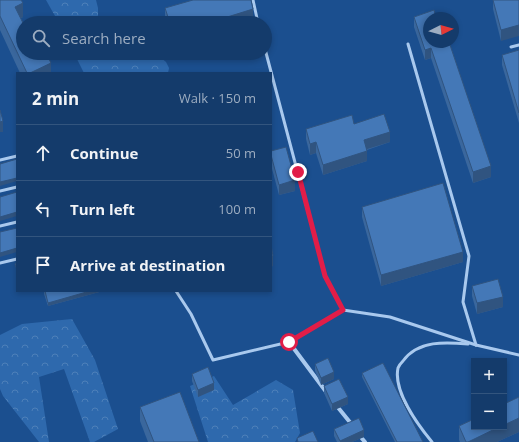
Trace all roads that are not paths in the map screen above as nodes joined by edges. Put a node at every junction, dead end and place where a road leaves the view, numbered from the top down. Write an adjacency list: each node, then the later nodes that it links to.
1 (253, 0): 2 (lane)
2 (256, 16)
3 (408, 44): 20 (lane)
4 (519, 45): 5 (lane)
5 (511, 48)
6 (268, 60): 7 (lane)
7 (271, 72)
8 (272, 75): 18 (lane)
9 (16, 156): 10 (lane)
10 (0, 160)
11 (16, 187): 12 (lane)
12 (0, 192)
13 (16, 222): 14 (lane)
14 (0, 226)
15 (16, 259): 16 (lane)
16 (0, 263)
17 (177, 292): 19 (lane)
18 (343, 310): 19 (lane); 20 (lane)
19 (289, 342): 22 (street)
20 (476, 345): 21 (lane); 23 (lane)
21 (519, 355)
22 (365, 442)
23 (432, 442)

